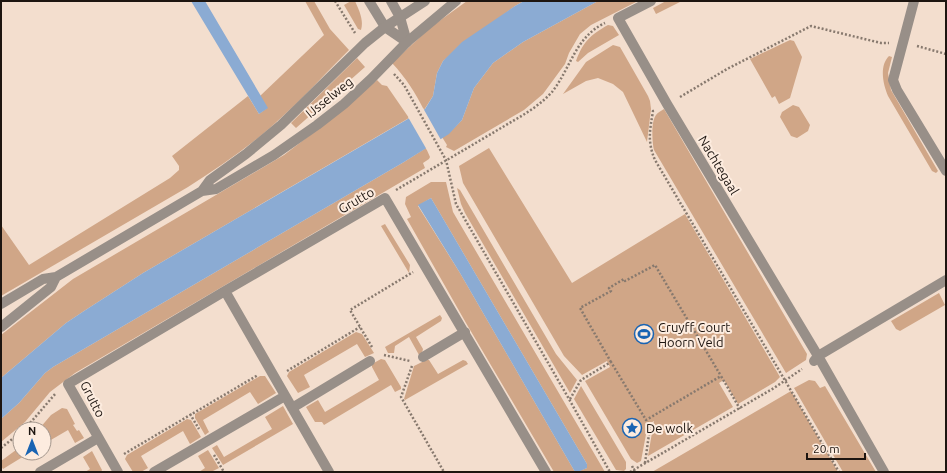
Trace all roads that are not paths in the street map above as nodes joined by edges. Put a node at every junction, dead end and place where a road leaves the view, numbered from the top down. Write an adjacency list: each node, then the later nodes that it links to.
1 (369, 1): 8 (street)
2 (391, 1): 7 (street)
3 (425, 1): 7 (street, IJsselweg)
4 (456, 1): 9 (street, IJsselweg)
5 (651, 1): 20 (street, Nachtegaal)
6 (914, 1): 10 (street)
7 (400, 17): 8 (street, IJsselweg); 9 (street)
8 (385, 27): 9 (street); 11 (street, IJsselweg)
9 (407, 42): 11 (street, IJsselweg)
10 (946, 171)
11 (202, 191): 12 (street, IJsselweg)
12 (56, 277): 15 (street, IJsselweg); 16 (street, IJsselweg)
13 (946, 280): 20 (street)
14 (225, 291): 17 (street, Grutto); 21 (street); 23 (street, Grutto)
15 (1, 304)
16 (1, 327)
17 (465, 332): 18 (street); 28 (street, Grutto)
18 (423, 357)
19 (374, 358): 22 (street)
20 (816, 359): 29 (street, Nachtegaal)
21 (285, 396): 22 (street); 26 (street)
22 (292, 408): 27 (street)
23 (98, 438): 24 (street, Grutto); 25 (street, Grutto)
24 (40, 472)
25 (118, 472)
26 (154, 472)
27 (329, 472)
28 (546, 472)
29 (884, 472)

